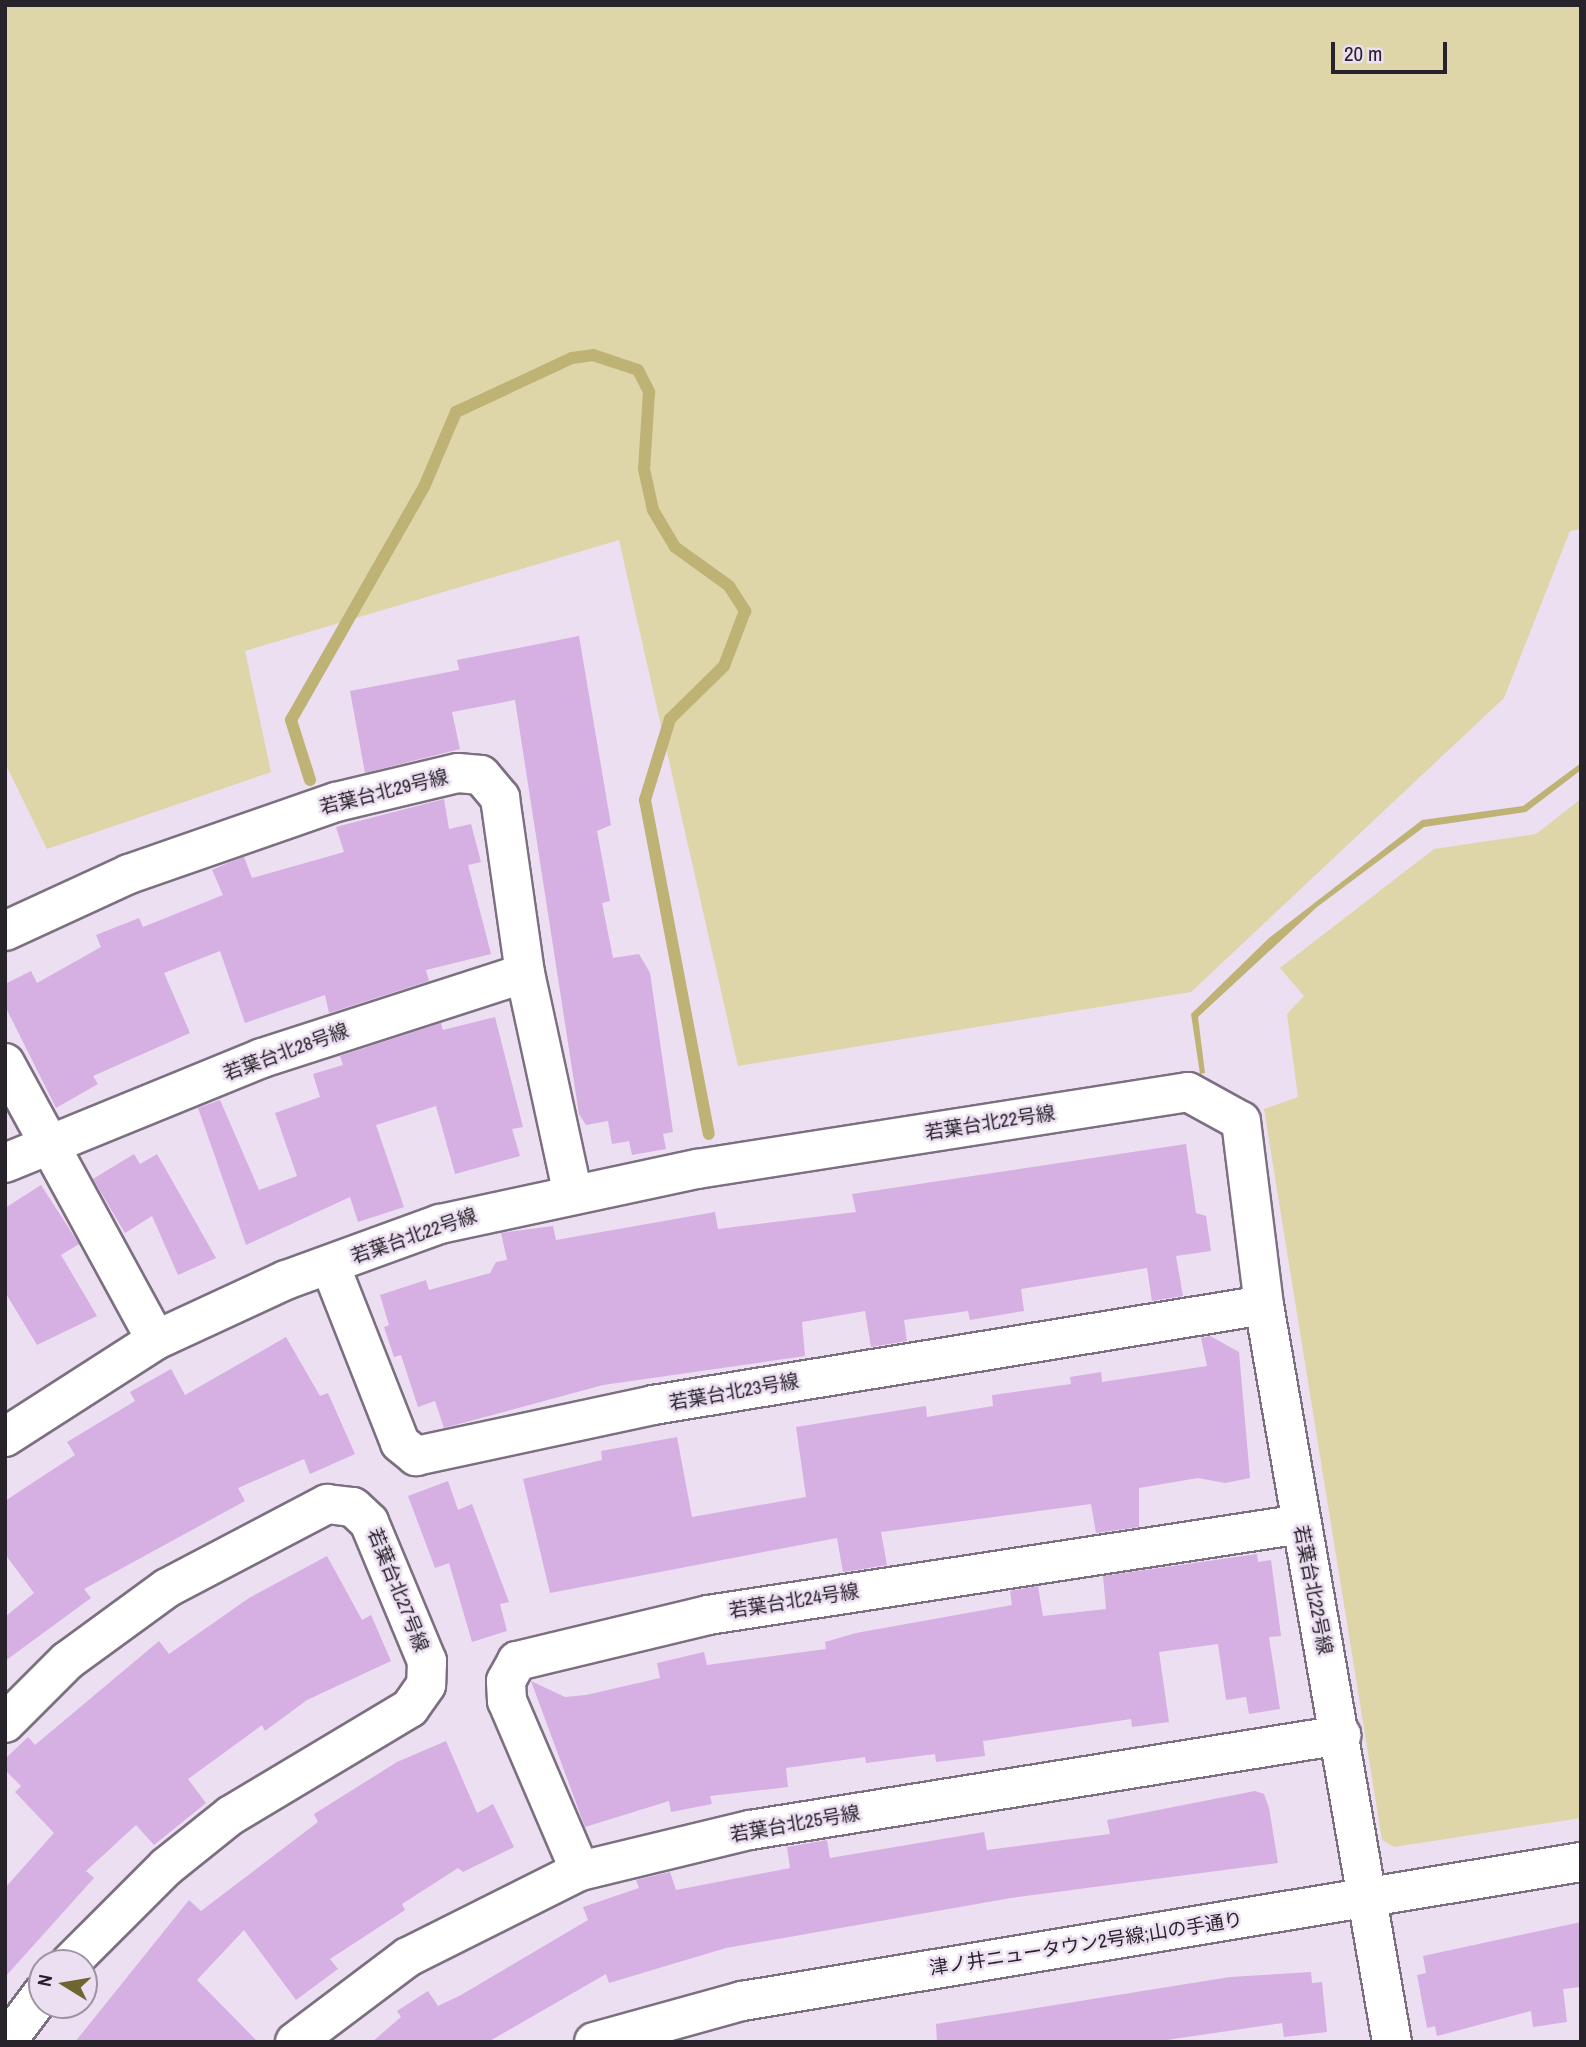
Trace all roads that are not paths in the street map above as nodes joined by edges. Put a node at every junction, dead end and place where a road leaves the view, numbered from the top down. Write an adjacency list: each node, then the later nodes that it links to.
1 (5, 931): 2 (street, 若葉台北29号線)
2 (525, 972): 4 (street, 若葉台北28号線); 6 (street, 若葉台北29号線)
3 (5, 1063): 4 (street)
4 (51, 1142): 5 (street, 若葉台北28号線); 9 (street)
5 (5, 1163)
6 (572, 1191): 7 (street, 若葉台北22号線); 8 (street, 若葉台北22号線)
7 (330, 1265): 8 (street, 若葉台北23号線); 9 (street, 若葉台北22号線)
8 (1264, 1305): 11 (street, 若葉台北22号線)
9 (156, 1340): 10 (street, 若葉台北22号線)
10 (5, 1437)
11 (1301, 1524): 13 (street, 若葉台北22号線); 15 (street, 若葉台北24号線)
12 (5, 1723): 17 (street, 若葉台北27号線)
13 (1341, 1735): 15 (street, 若葉台北25号線); 16 (street, 若葉台北22号線)
14 (1581, 1862): 16 (street, 津ノ井ニュータウン2号線;山の手通り)
15 (580, 1871): 20 (street, 若葉台北25号線)
16 (1370, 1896): 21 (street, 津ノ井ニュータウン2号線;山の手通り); 22 (street, 若葉台北22号線)
17 (84, 1949)
18 (28, 2013): 19 (street)
19 (6, 2042)
20 (295, 2042)
21 (594, 2042)
22 (1392, 2042)

